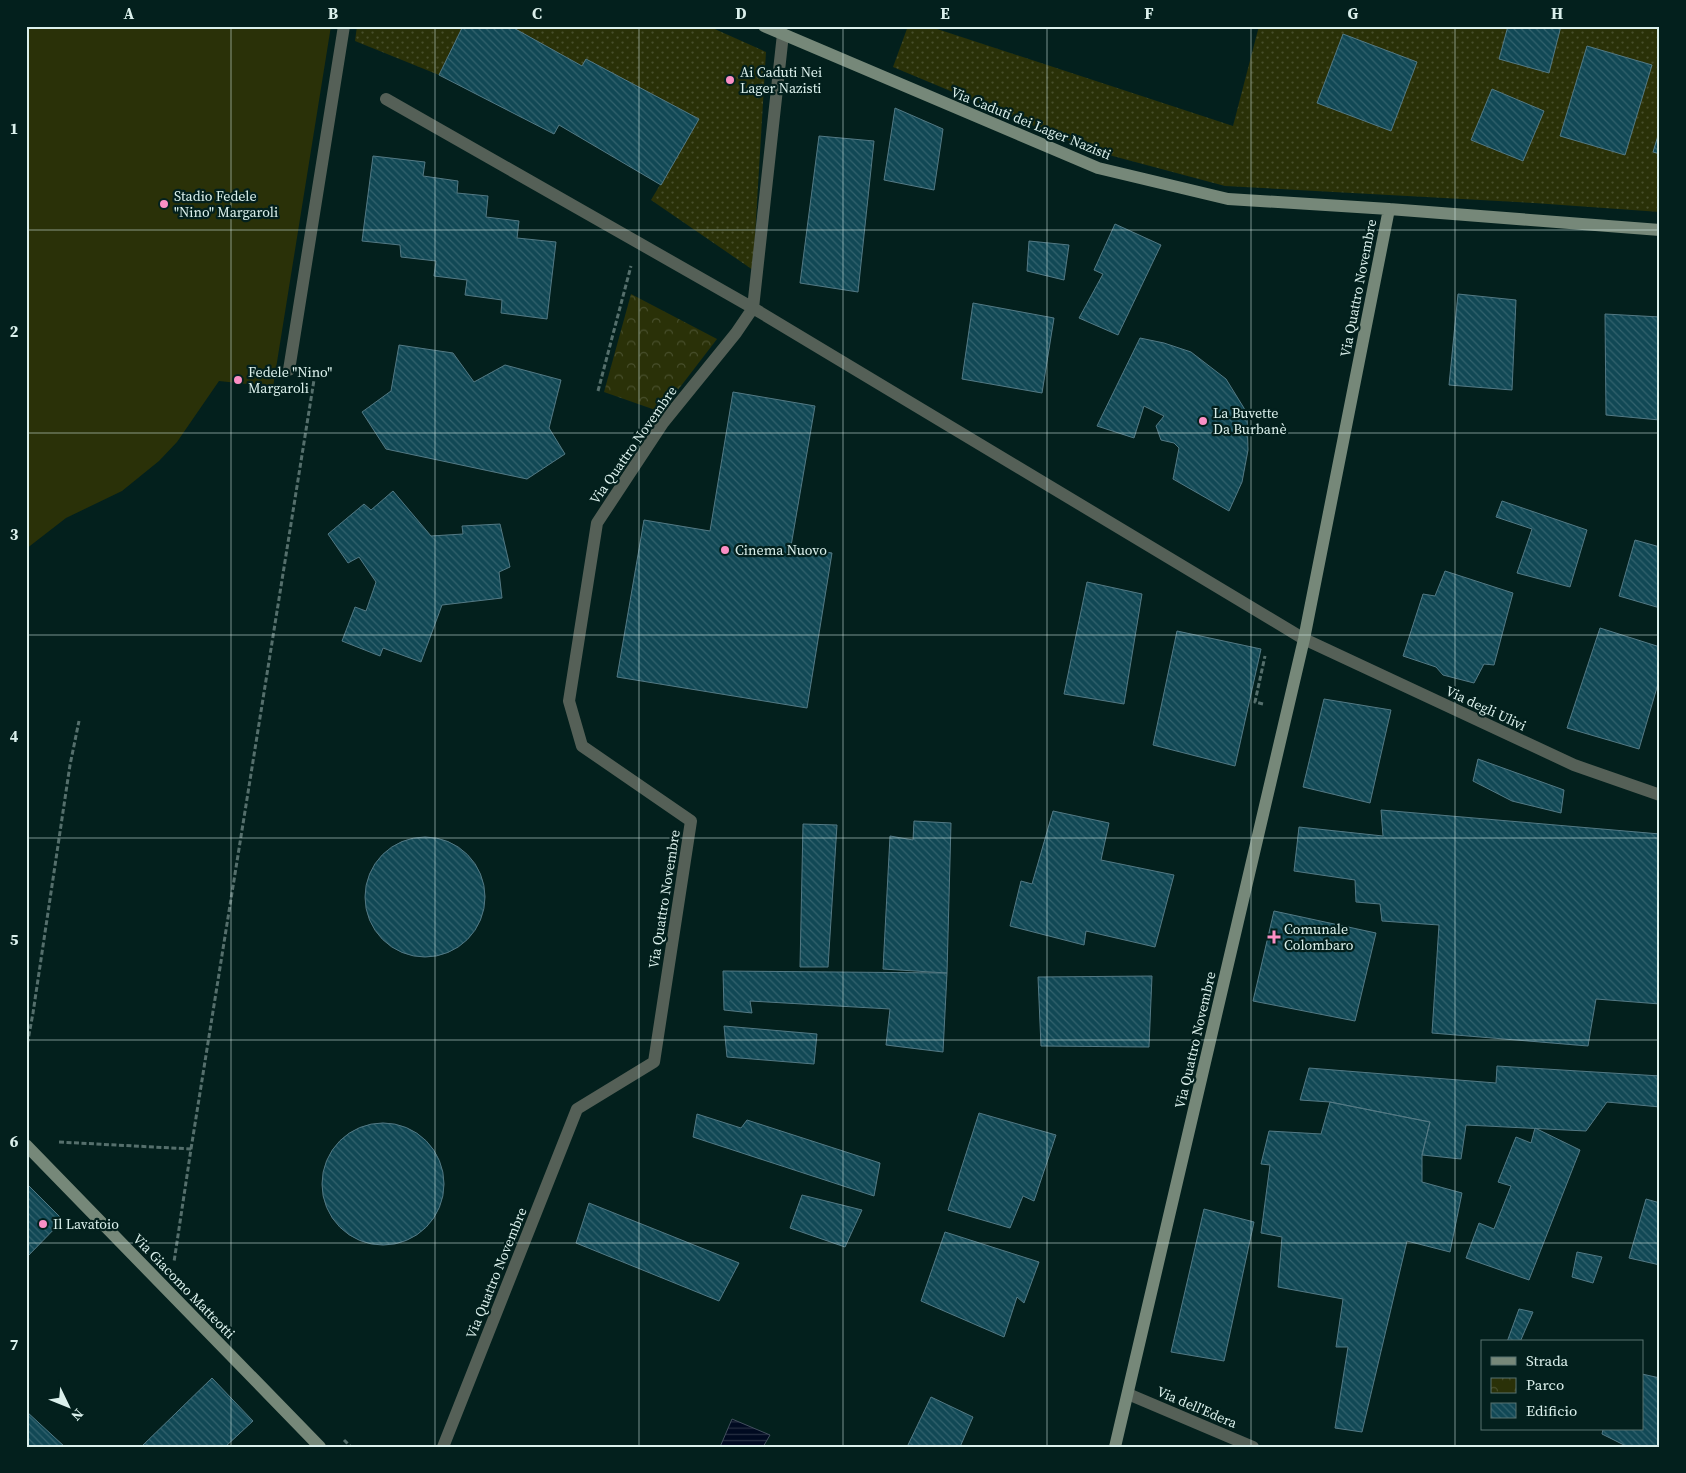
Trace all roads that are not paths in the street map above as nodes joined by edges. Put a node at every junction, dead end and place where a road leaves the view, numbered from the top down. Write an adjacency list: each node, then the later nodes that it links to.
1 (344, 26): 8 (street)
2 (764, 26): 3 (street, Via Caduti dei Lager Nazisti)
3 (783, 34): 5 (street, Via Caduti dei Lager Nazisti); 7 (street, Via Quattro Novembre)
4 (386, 99): 7 (street)
5 (1389, 209): 6 (street, Via Quattro Novembre); 9 (street, Via Quattro Novembre)
6 (1660, 230)
7 (753, 308): 9 (street); 14 (street, Via Quattro Novembre)
8 (289, 370)
9 (1304, 639): 10 (street, Via degli Ulivi); 12 (street, Via Quattro Novembre)
10 (1660, 795)
11 (26, 1145): 13 (street, Via Giacomo Matteotti)
12 (1128, 1394): 15 (street, Via Quattro Novembre); 16 (street, Via dell'Edera)
13 (320, 1447)
14 (443, 1447)
15 (1115, 1447)
16 (1253, 1447)

